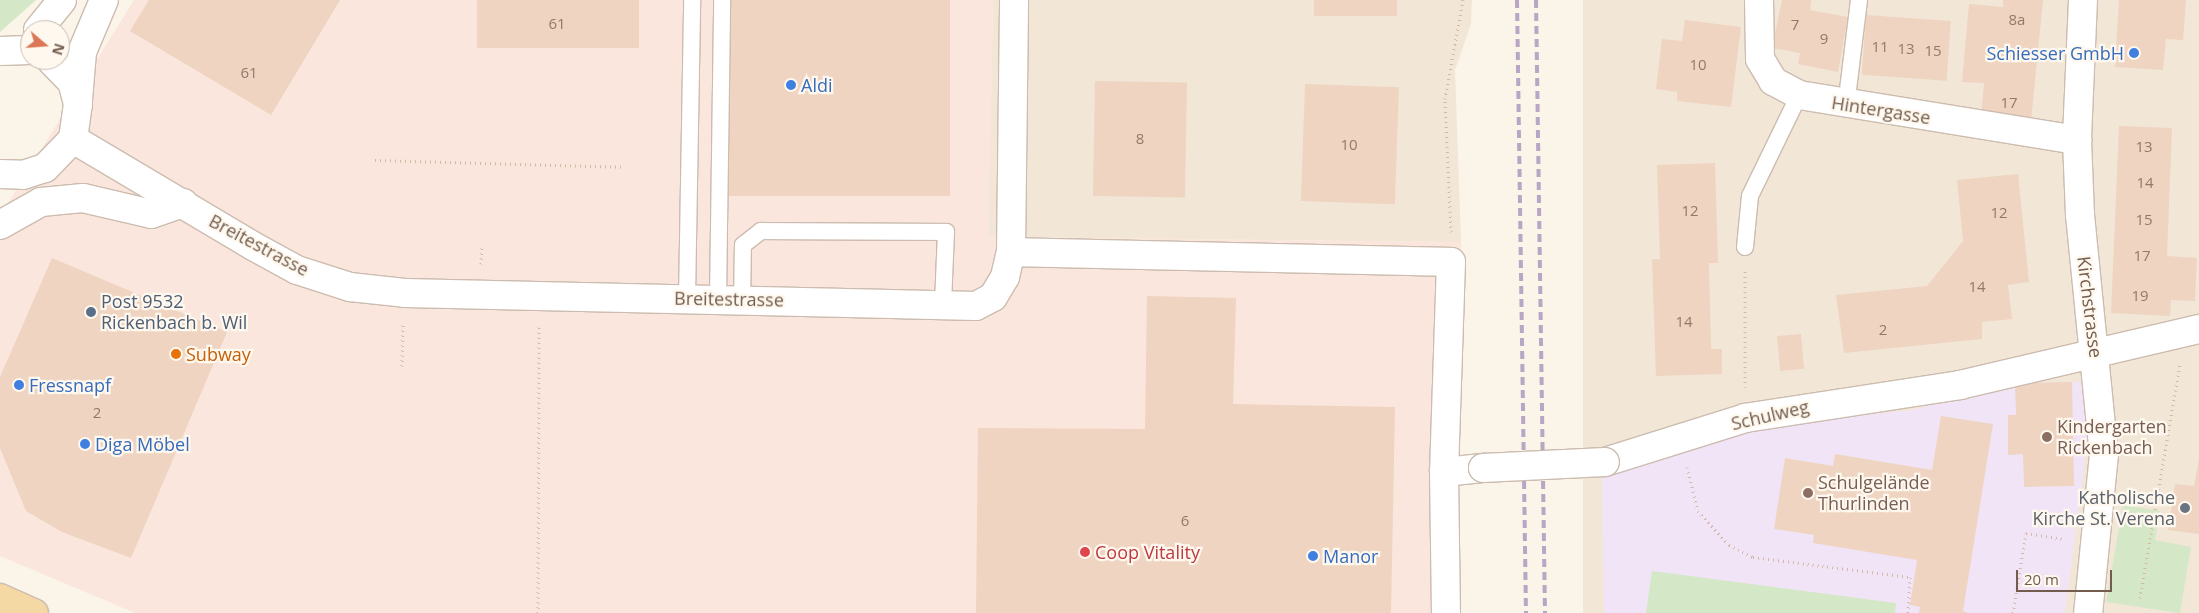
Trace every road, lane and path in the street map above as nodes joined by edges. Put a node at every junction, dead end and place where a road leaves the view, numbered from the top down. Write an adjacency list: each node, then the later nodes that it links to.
1 (62, 0): 10 (street)
2 (104, 0): 13 (street)
3 (692, 0): 28 (lane)
4 (722, 0): 29 (lane)
5 (1014, 0): 25 (street, Breitestrasse)
6 (1463, 0): 26 (path)
7 (1759, 0): 12 (street, Hintergasse)
8 (1859, 0): 14 (lane)
9 (2083, 0): 16 (street, Kirchstrasse)
10 (46, 20)
11 (61, 70): 13 (street)
12 (1799, 96): 14 (street, Hintergasse); 24 (lane)
13 (78, 104): 15 (street)
14 (1846, 106): 16 (street, Hintergasse)
15 (73, 139): 19 (street); 21 (street, Breitestrasse)
16 (2077, 140): 34 (street, Kirchstrasse)
17 (375, 160): 18 (path)
18 (621, 167)
19 (12, 174): 20 (street)
20 (0, 190)
21 (183, 202): 22 (street); 28 (street, Breitestrasse)
22 (0, 225)
23 (482, 247): 27 (path)
24 (1745, 247): 36 (path)
25 (1011, 252): 26 (street); 30 (street, Breitestrasse)
26 (1451, 262): 38 (street)
27 (480, 267)
28 (687, 298): 29 (street, Breitestrasse)
29 (730, 299): 30 (street, Breitestrasse); 30 (lane)
30 (943, 305)
31 (404, 320): 35 (path)
32 (539, 323): 43 (path)
33 (2190, 333): 34 (street, Schulweg); 41 (path)
34 (2097, 356): 36 (street, Schulweg); 39 (street, Kirchstrasse)
35 (402, 366)
36 (1745, 418): 37 (street, Schulweg)
37 (1686, 439): 38 (street, Schulweg, bridge); 45 (path)
38 (1444, 472): 44 (street)
39 (2097, 543): 46 (path); 47 (street, Kirchstrasse)
40 (0, 598): 42 (main road)
41 (2140, 598)
42 (34, 613)
43 (538, 613)
44 (1446, 613)
45 (1908, 613)
46 (2013, 613)
47 (2088, 613)

